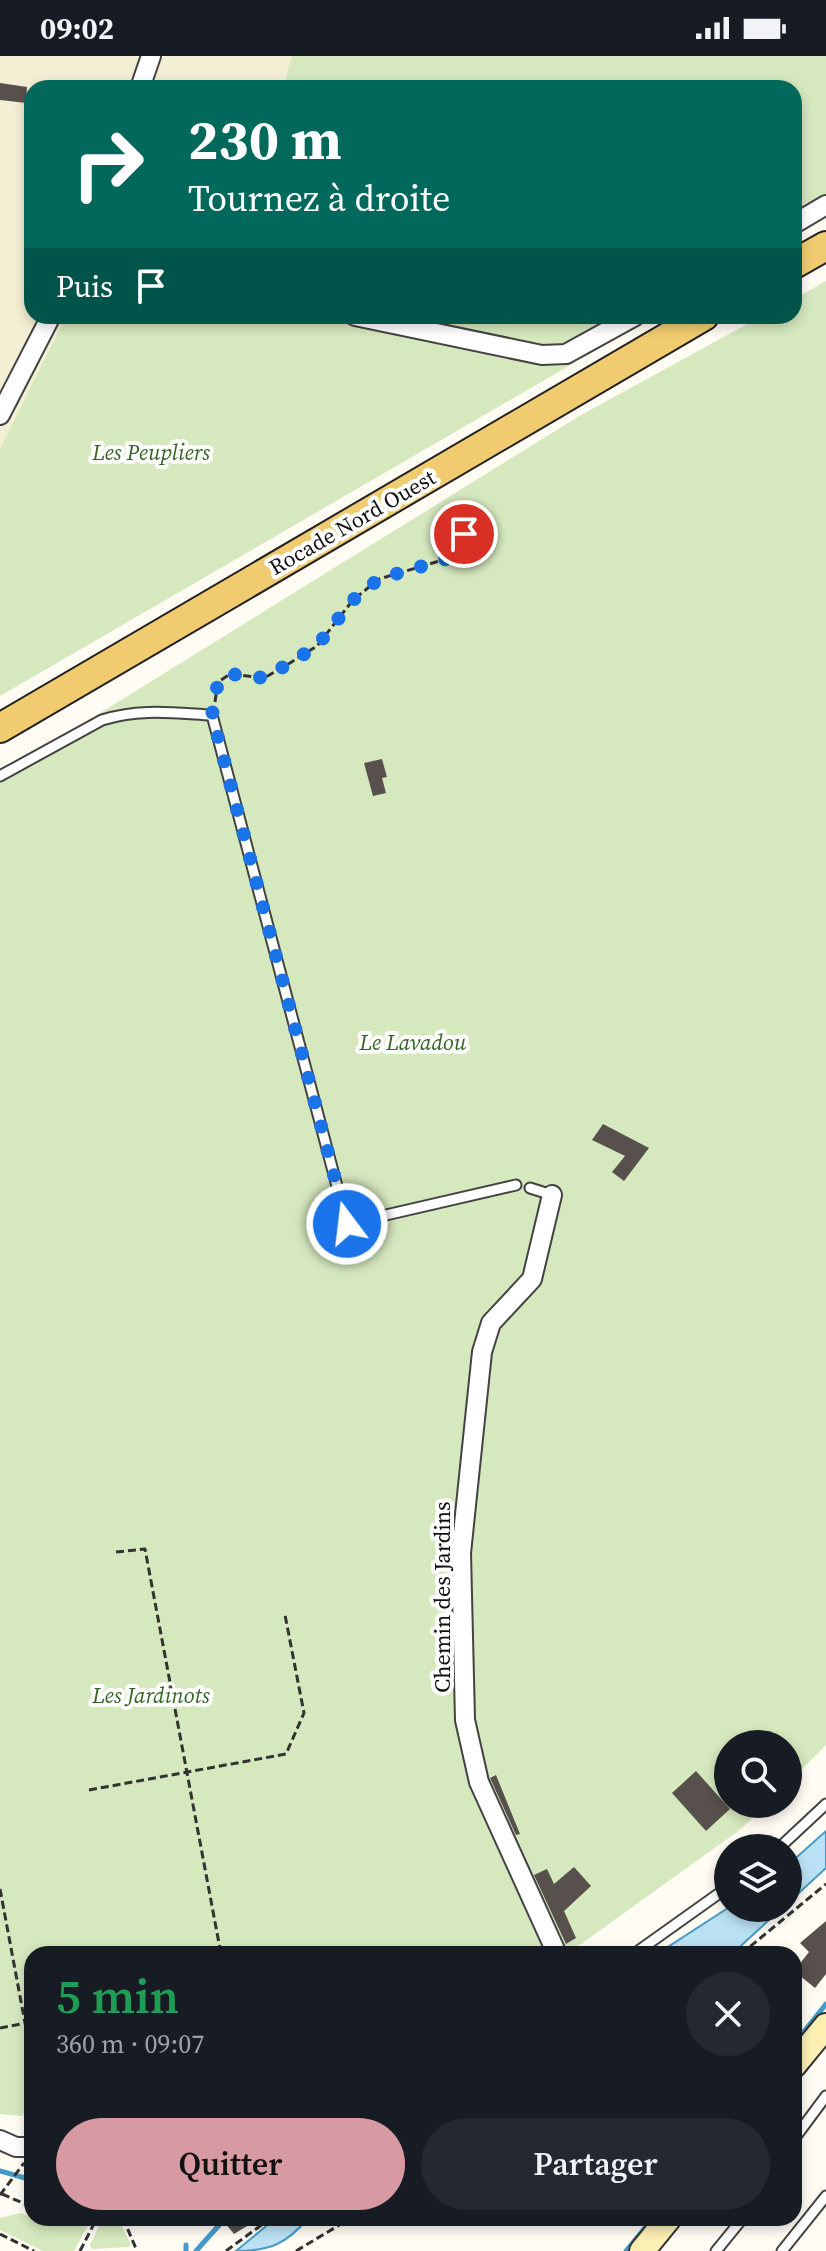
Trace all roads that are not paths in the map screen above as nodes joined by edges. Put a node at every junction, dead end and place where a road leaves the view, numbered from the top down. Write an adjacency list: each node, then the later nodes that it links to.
1 (151, 56): 2 (street)
2 (143, 80)
3 (826, 205): 4 (street)
4 (802, 219)
5 (826, 246): 6 (main road)
6 (802, 260)
7 (47, 324): 11 (street)
8 (393, 324): 9 (street)
9 (620, 324)
10 (690, 324): 12 (main road, Rocade Nord Ouest)
11 (0, 415)
12 (0, 728)
13 (0, 776): 14 (lane)
14 (516, 1185)
15 (530, 1188): 16 (lane)
16 (552, 1195): 20 (street, Chemin des Jardins)
17 (826, 1804): 18 (lane)
18 (794, 1834)
19 (714, 1897): 21 (lane)
20 (553, 1946)
21 (645, 1946)
22 (826, 2026): 23 (street)
23 (802, 2055)
24 (826, 2096): 25 (lane)
25 (802, 2128)
26 (0, 2140): 27 (street)
27 (24, 2147)
28 (826, 2196): 33 (lane)
29 (662, 2226): 31 (street)
30 (736, 2226): 32 (lane)
31 (642, 2251)
32 (716, 2251)
33 (782, 2251)

